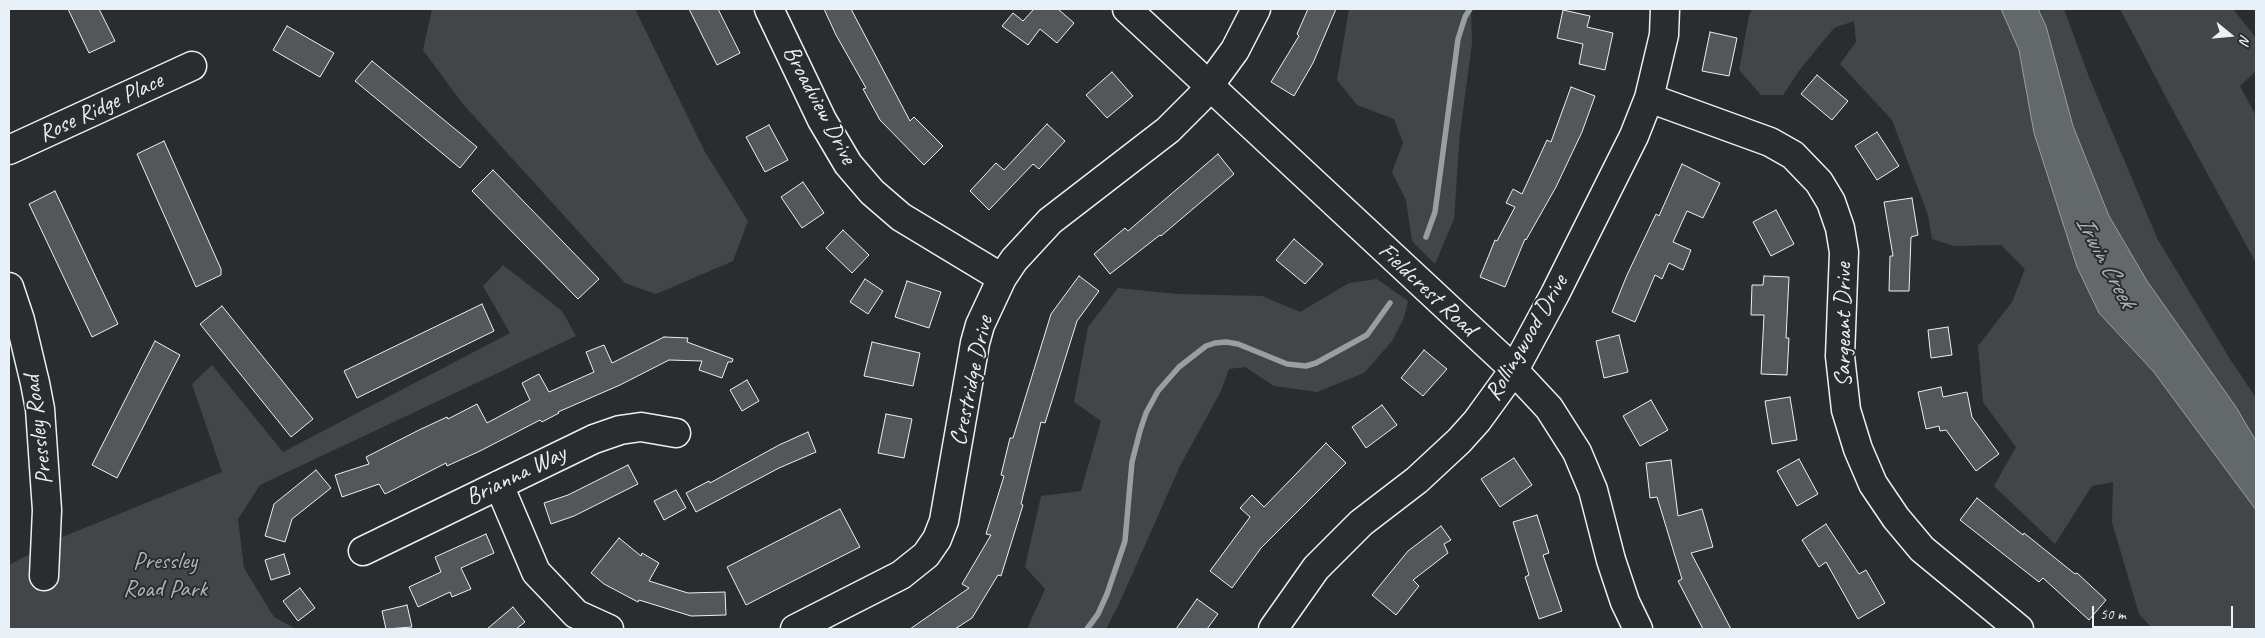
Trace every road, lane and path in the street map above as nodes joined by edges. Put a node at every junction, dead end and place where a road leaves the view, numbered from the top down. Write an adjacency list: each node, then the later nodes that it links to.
1 (769, 9): 9 (street, Broadview Drive)
2 (1127, 9): 6 (street, Fieldcrest Road)
3 (1256, 9): 6 (street, Crestridge Drive)
4 (1665, 9): 7 (street, Rollingwood Drive)
5 (192, 66): 8 (street, Rose Ridge Place)
6 (1210, 86): 9 (street, Crestridge Drive); 11 (street, Fieldcrest Road)
7 (1649, 98): 11 (street, Rollingwood Drive); 20 (street, Sargeant Drive)
8 (9, 150)
9 (1002, 278): 17 (street, Crestridge Drive)
10 (9, 287): 15 (street, Pressley Road)
11 (1514, 370): 18 (street, Rollingwood Drive); 19 (street, Fieldcrest Road)
12 (676, 434): 13 (street, Brianna Way)
13 (499, 485): 14 (street, Brianna Way); 16 (street)
14 (363, 551)
15 (44, 576)
16 (609, 629)
17 (795, 629)
18 (1273, 629)
19 (1638, 629)
20 (2019, 629)

